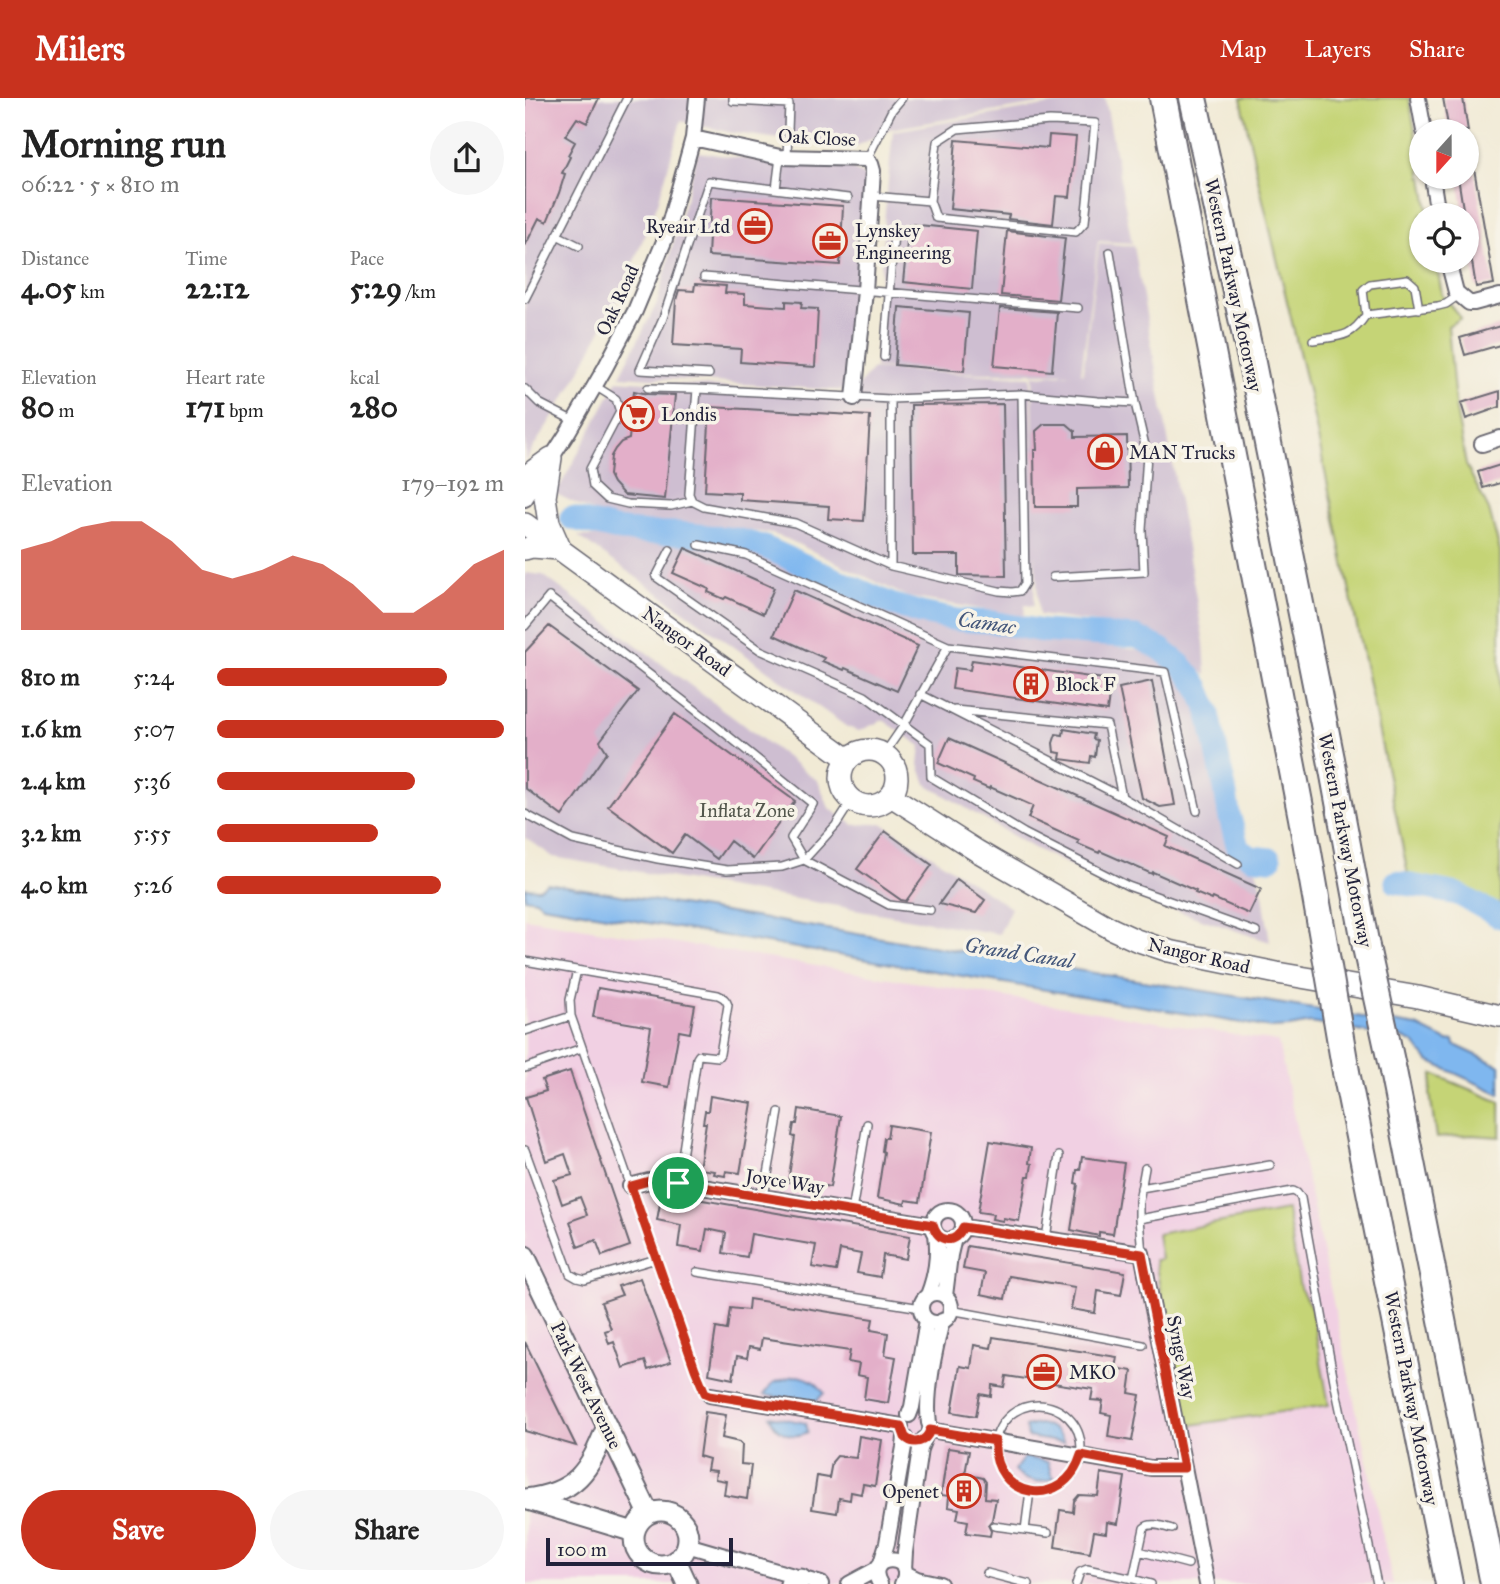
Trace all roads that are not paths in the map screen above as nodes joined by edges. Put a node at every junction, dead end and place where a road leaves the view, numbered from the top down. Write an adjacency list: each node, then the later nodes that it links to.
1 (627, 98): 17 (lane)
2 (697, 98): 9 (street, Oak Road)
3 (733, 98): 10 (lane)
4 (902, 98): 11 (lane)
5 (1163, 98): 133 (highway, Western Parkway Motorway, bridge)
6 (1193, 98): 134 (highway, Western Parkway Motorway, bridge)
7 (1418, 98): 8 (street)
8 (1422, 119)
9 (693, 138): 10 (street, Oak Close); 33 (street, Oak Road)
10 (783, 157): 11 (street, Oak Close); 12 (lane)
11 (867, 159): 13 (street, Oak Close)
12 (776, 189): 14 (lane); 32 (lane)
13 (871, 196): 15 (lane); 22 (street, Oak Close)
14 (848, 198)
15 (930, 201): 15 (lane)
16 (894, 233): 23 (lane)
17 (557, 235): 18 (lane); 26 (lane)
18 (579, 246)
19 (1110, 252): 42 (lane)
20 (1451, 273): 24 (street)
21 (704, 277): 22 (lane)
22 (865, 291): 23 (lane); 38 (street, Oak Close)
23 (889, 293): 27 (lane); 31 (lane)
24 (1459, 295): 25 (street); 28 (lane)
25 (1500, 296)
26 (525, 299)
27 (1078, 308)
28 (1419, 309): 29 (lane); 29 (lane)
29 (1366, 315): 30 (lane)
30 (1313, 340)
31 (884, 357)
32 (709, 374)
33 (595, 386): 43 (street, Oak Road); 49 (lane)
34 (648, 388): 36 (lane)
35 (525, 389): 41 (lane)
36 (697, 389): 38 (lane); 49 (lane)
37 (1022, 394): 39 (lane); 42 (lane); 55 (lane)
38 (854, 398): 39 (lane)
39 (891, 399): 55 (lane)
40 (525, 401): 41 (lane)
41 (539, 402): 43 (lane)
42 (1135, 402): 56 (lane)
43 (574, 421): 46 (street, Oak Road)
44 (1500, 438): 45 (street)
45 (1482, 444)
46 (551, 458): 47 (main road); 48 (street, Oak Road); 53 (main road)
47 (525, 477)
48 (525, 499)
49 (692, 501): 55 (lane)
50 (525, 524): 53 (main road)
51 (699, 545): 58 (lane)
52 (525, 549): 53 (main road)
53 (560, 549): 63 (main road, Nangor Road)
54 (670, 550): 61 (lane)
55 (891, 566)
56 (1053, 577)
57 (525, 626): 69 (lane)
58 (948, 646): 59 (lane); 67 (lane)
59 (920, 694): 60 (lane); 61 (lane)
60 (949, 709): 65 (lane); 65 (lane)
61 (904, 725): 62 (lane); 72 (lane)
62 (884, 754): 63 (main road); 64 (main road)
63 (848, 759): 66 (main road)
64 (891, 796): 66 (main road); 76 (main road, Nangor Road)
65 (1122, 797): 70 (lane)
66 (852, 800): 69 (lane)
67 (1197, 811)
68 (525, 814): 69 (lane)
69 (804, 860): 71 (lane)
70 (1238, 864)
71 (930, 909)
72 (1256, 932)
73 (525, 961): 74 (lane)
74 (577, 970): 75 (lane); 86 (lane)
75 (571, 1016): 77 (lane); 78 (lane)
76 (1500, 1016)
77 (525, 1031)
78 (582, 1048): 79 (lane); 87 (lane)
79 (525, 1068)
80 (779, 1112): 89 (lane)
81 (867, 1124): 90 (lane)
82 (525, 1150): 97 (lane)
83 (1059, 1156): 94 (lane)
84 (1271, 1165): 88 (lane)
85 (1145, 1168): 88 (lane)
86 (678, 1183): 87 (street, Joyce Way); 89 (street, Joyce Way)
87 (631, 1186): 97 (lane)
88 (1142, 1188): 91 (lane)
89 (764, 1197): 90 (street, Joyce Way)
90 (852, 1211): 92 (street, Joyce Way)
91 (1139, 1219): 95 (lane); 132 (lane)
92 (935, 1229): 93 (street); 93 (street); 99 (street)
93 (959, 1233): 94 (street); 99 (street)
94 (1046, 1240): 95 (street)
95 (1142, 1254): 107 (street, Synge Way)
96 (525, 1256): 102 (street, Park West Avenue)
97 (656, 1259): 101 (lane)
98 (697, 1272): 99 (lane)
99 (933, 1311): 100 (lane); 103 (street); 104 (street)
100 (1143, 1345)
101 (710, 1395): 103 (street)
102 (607, 1426): 109 (street); 110 (street, Park West Avenue)
103 (905, 1426): 104 (street); 104 (street); 119 (street)
104 (928, 1431): 105 (street); 121 (street)
105 (995, 1441): 106 (street); 106 (lane); 108 (lane)
106 (1081, 1455): 107 (street); 108 (lane)
107 (1184, 1468): 131 (street, Synge Way)
108 (1030, 1491): 113 (lane)
109 (525, 1499): 114 (street)
110 (649, 1514): 114 (street); 117 (street)
111 (994, 1526): 113 (lane)
112 (1172, 1529): 116 (lane)
113 (1025, 1530): 115 (lane)
114 (635, 1532): 117 (street)
115 (1048, 1533)
116 (1139, 1551): 118 (lane); 122 (lane)
117 (681, 1553): 123 (street); 124 (street)
118 (1188, 1564)
119 (879, 1572): 121 (street); 126 (street)
120 (987, 1573): 128 (lane)
121 (904, 1575): 127 (street)
122 (1133, 1579): 129 (lane); 130 (lane)
123 (796, 1581): 125 (street)
124 (687, 1584)
125 (821, 1584)
126 (849, 1584)
127 (940, 1584)
128 (1029, 1584)
129 (1076, 1584)
130 (1151, 1584)
131 (1207, 1584)
132 (1377, 1584)
133 (1449, 1584)
134 (1494, 1584)

